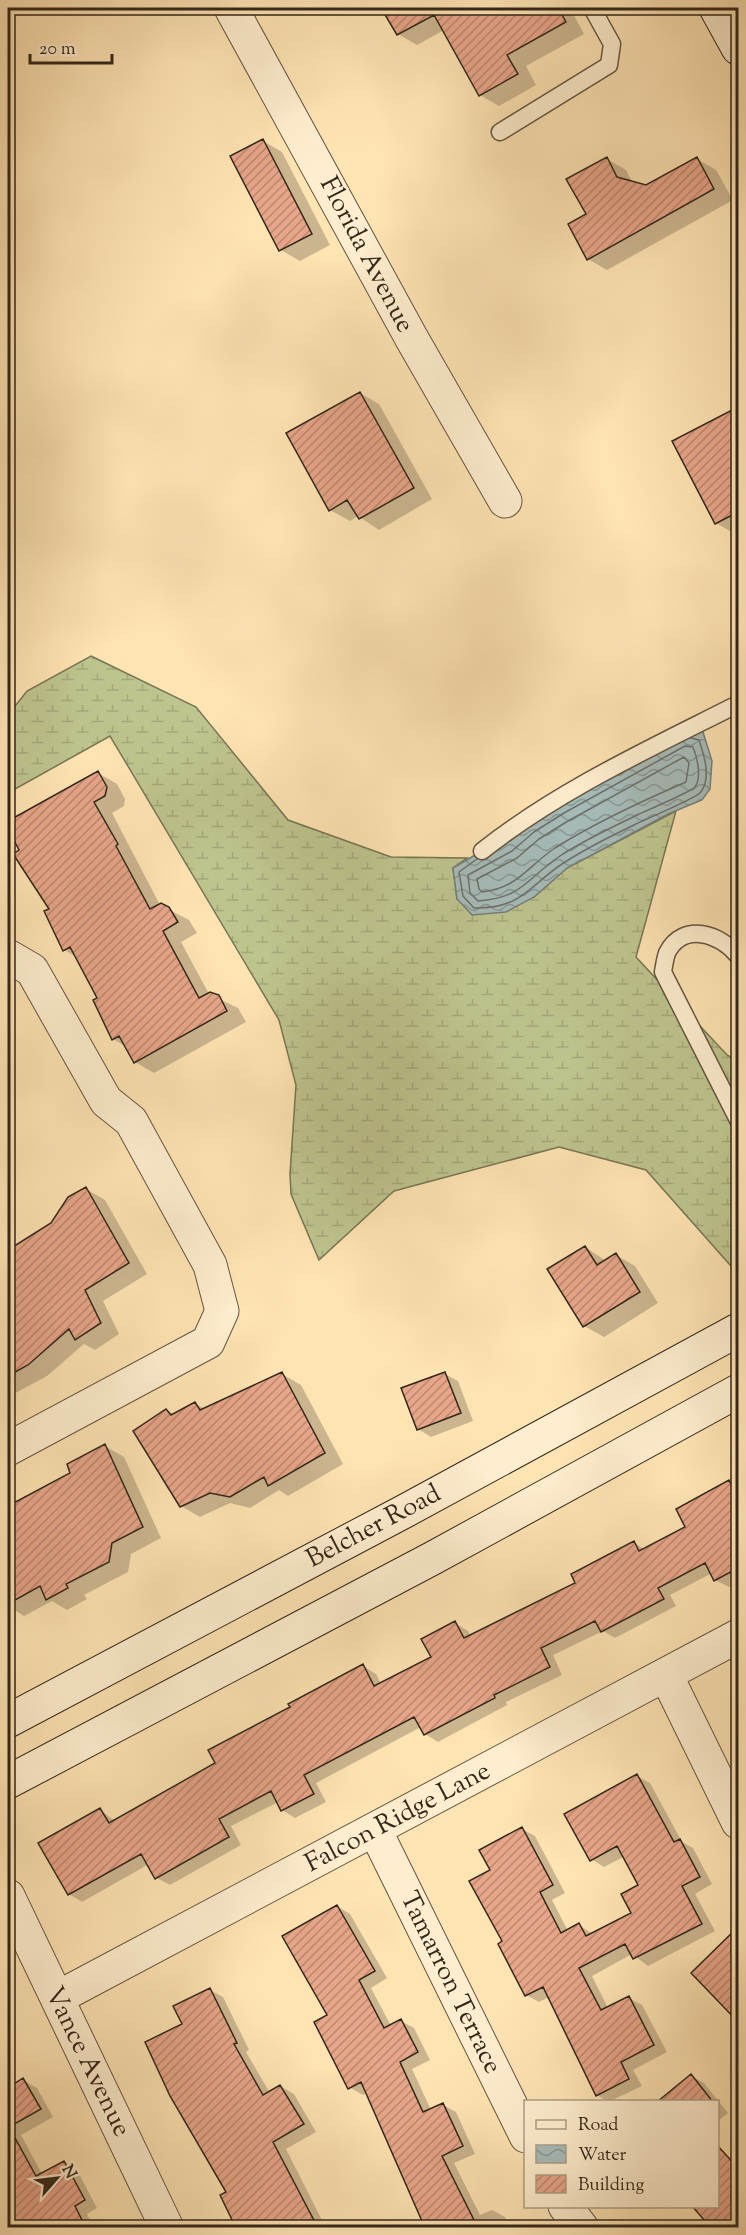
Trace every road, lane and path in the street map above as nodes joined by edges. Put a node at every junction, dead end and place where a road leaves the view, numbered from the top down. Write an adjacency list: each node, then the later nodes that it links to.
1 (231, 8): 6 (street, Florida Avenue)
2 (592, 8): 5 (lane)
3 (716, 8): 4 (street)
4 (738, 48)
5 (500, 132)
6 (505, 501)
7 (738, 704): 8 (lane)
8 (482, 851)
9 (8, 956): 14 (street)
10 (738, 956): 11 (lane)
11 (738, 1120)
12 (738, 1330): 17 (street, Belcher Road)
13 (738, 1391): 18 (street)
14 (8, 1449)
15 (738, 1636): 16 (street, Falcon Ridge Lane)
16 (666, 1675): 19 (street); 20 (street, Falcon Ridge Lane)
17 (8, 1721)
18 (8, 1782)
19 (738, 1822)
20 (375, 1830): 22 (street, Falcon Ridge Lane); 23 (street, Tamarron Terrace)
21 (8, 1896): 22 (street, Vance Avenue)
22 (57, 1998): 25 (street, Vance Avenue)
23 (524, 2134)
24 (567, 2208): 26 (street)
25 (167, 2228)
26 (582, 2228)

